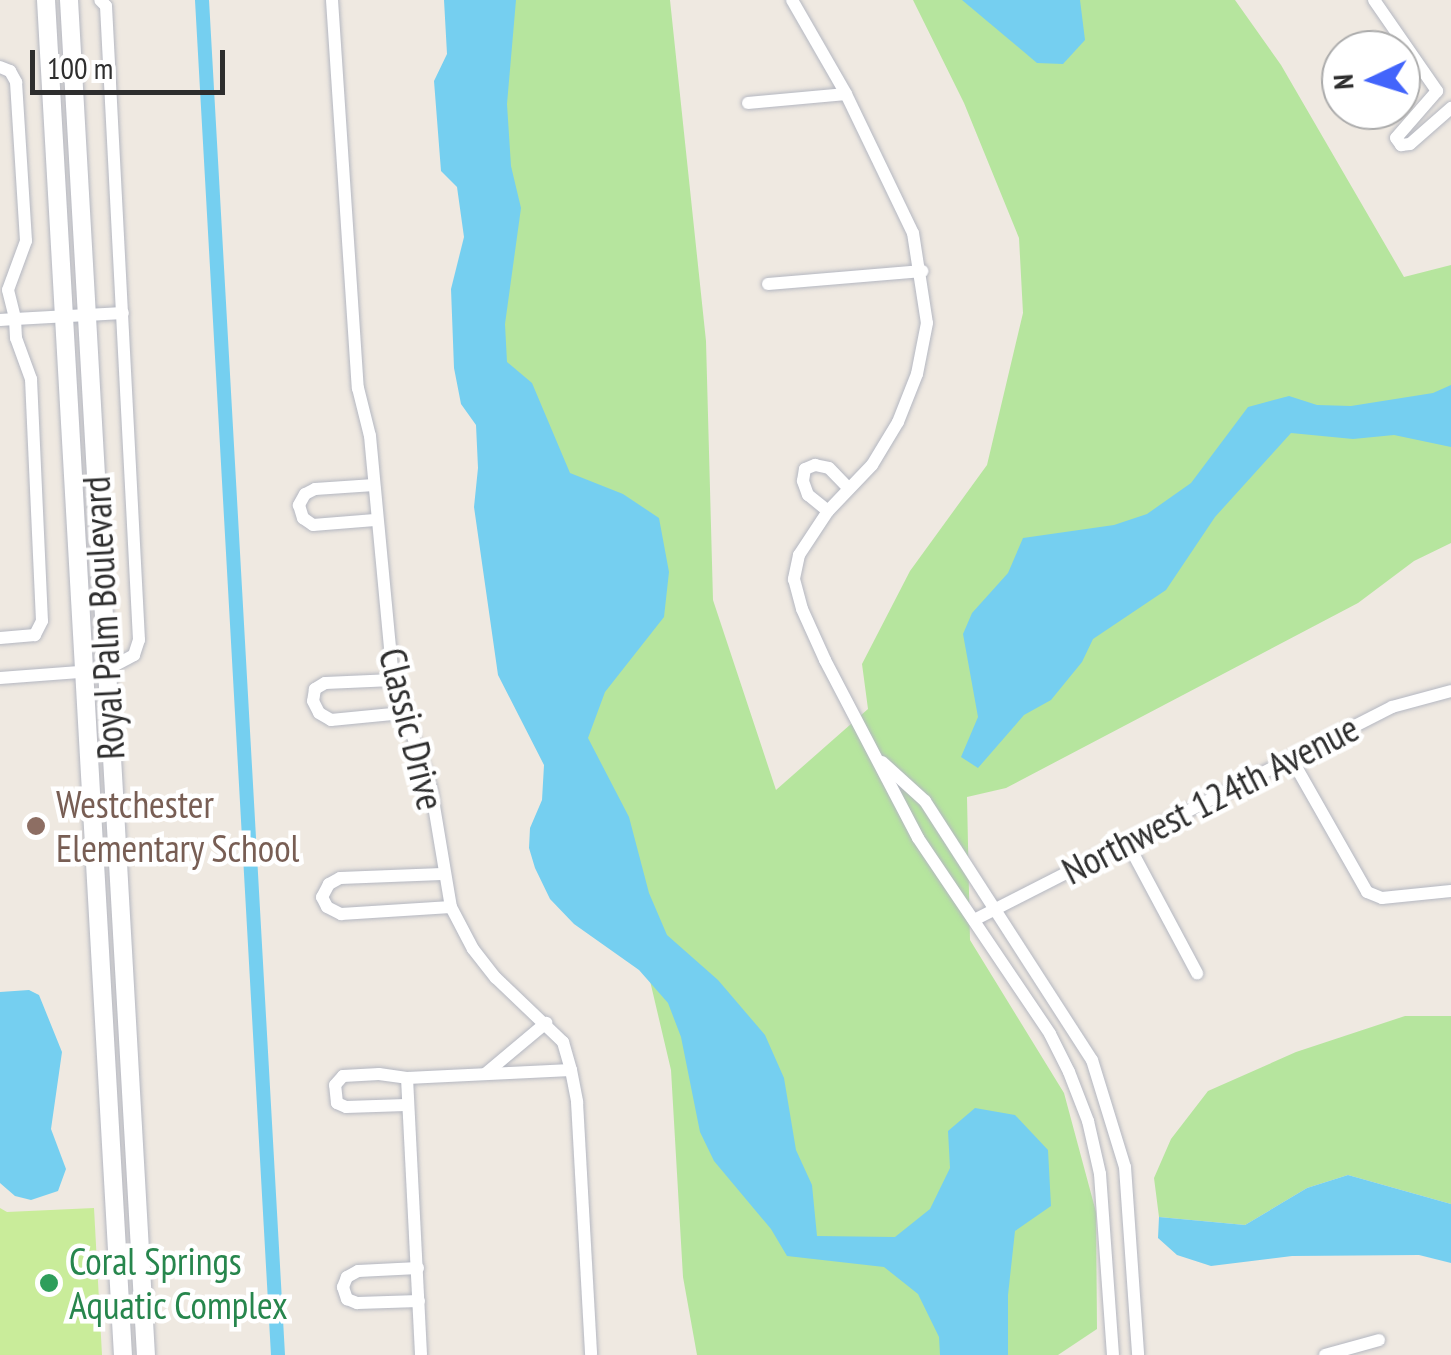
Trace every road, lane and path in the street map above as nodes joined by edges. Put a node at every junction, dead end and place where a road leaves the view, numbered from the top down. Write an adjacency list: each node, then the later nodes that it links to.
1 (46, 0): 14 (street, Royal Palm Boulevard)
2 (69, 0): 15 (street, Royal Palm Boulevard)
3 (100, 0): 13 (street)
4 (332, 0): 17 (street, Classic Drive)
5 (792, 0): 8 (street)
6 (1374, 0): 10 (street)
7 (0, 67): 16 (street)
8 (846, 94): 9 (street); 11 (street)
9 (748, 103)
10 (1451, 108)
11 (922, 272): 12 (street); 18 (street)
12 (768, 284)
13 (124, 312): 15 (street); 22 (street)
14 (64, 316): 15 (street); 16 (street); 23 (street, Royal Palm Boulevard)
15 (86, 316): 22 (street, Royal Palm Boulevard)
16 (7, 319): 21 (street)
17 (374, 485): 20 (street, Classic Drive); 20 (street)
18 (848, 488): 19 (street); 19 (street)
19 (828, 511): 28 (street)
20 (375, 520): 25 (street, Classic Drive)
21 (0, 638)
22 (106, 670): 23 (street); 46 (street, Royal Palm Boulevard)
23 (84, 672): 24 (street); 45 (street, Royal Palm Boulevard)
24 (0, 678)
25 (392, 680): 27 (street, Classic Drive); 27 (street)
26 (1451, 691): 29 (street, Northwest 124th Avenue)
27 (403, 713): 31 (street, Classic Drive)
28 (876, 757): 33 (street); 35 (street)
29 (1291, 758): 30 (street, Northwest 124th Avenue); 32 (street)
30 (1128, 842): 33 (street, Northwest 124th Avenue); 36 (street)
31 (442, 874): 34 (street, Classic Drive); 34 (street)
32 (1451, 891)
33 (995, 906): 35 (street, Northwest 124th Avenue); 50 (street)
34 (451, 907): 37 (street, Classic Drive)
35 (974, 920): 49 (street)
36 (1197, 973)
37 (546, 1024): 38 (street, Classic Drive); 39 (street)
38 (571, 1070): 39 (street); 48 (street, Classic Drive)
39 (485, 1074): 40 (street)
40 (407, 1078): 41 (street); 41 (street)
41 (406, 1105): 42 (street)
42 (418, 1268): 43 (street); 43 (street)
43 (419, 1301): 47 (street)
44 (1379, 1340): 51 (street)
45 (122, 1355)
46 (146, 1355)
47 (421, 1355)
48 (591, 1355)
49 (1113, 1355)
50 (1138, 1355)
51 (1325, 1355)

